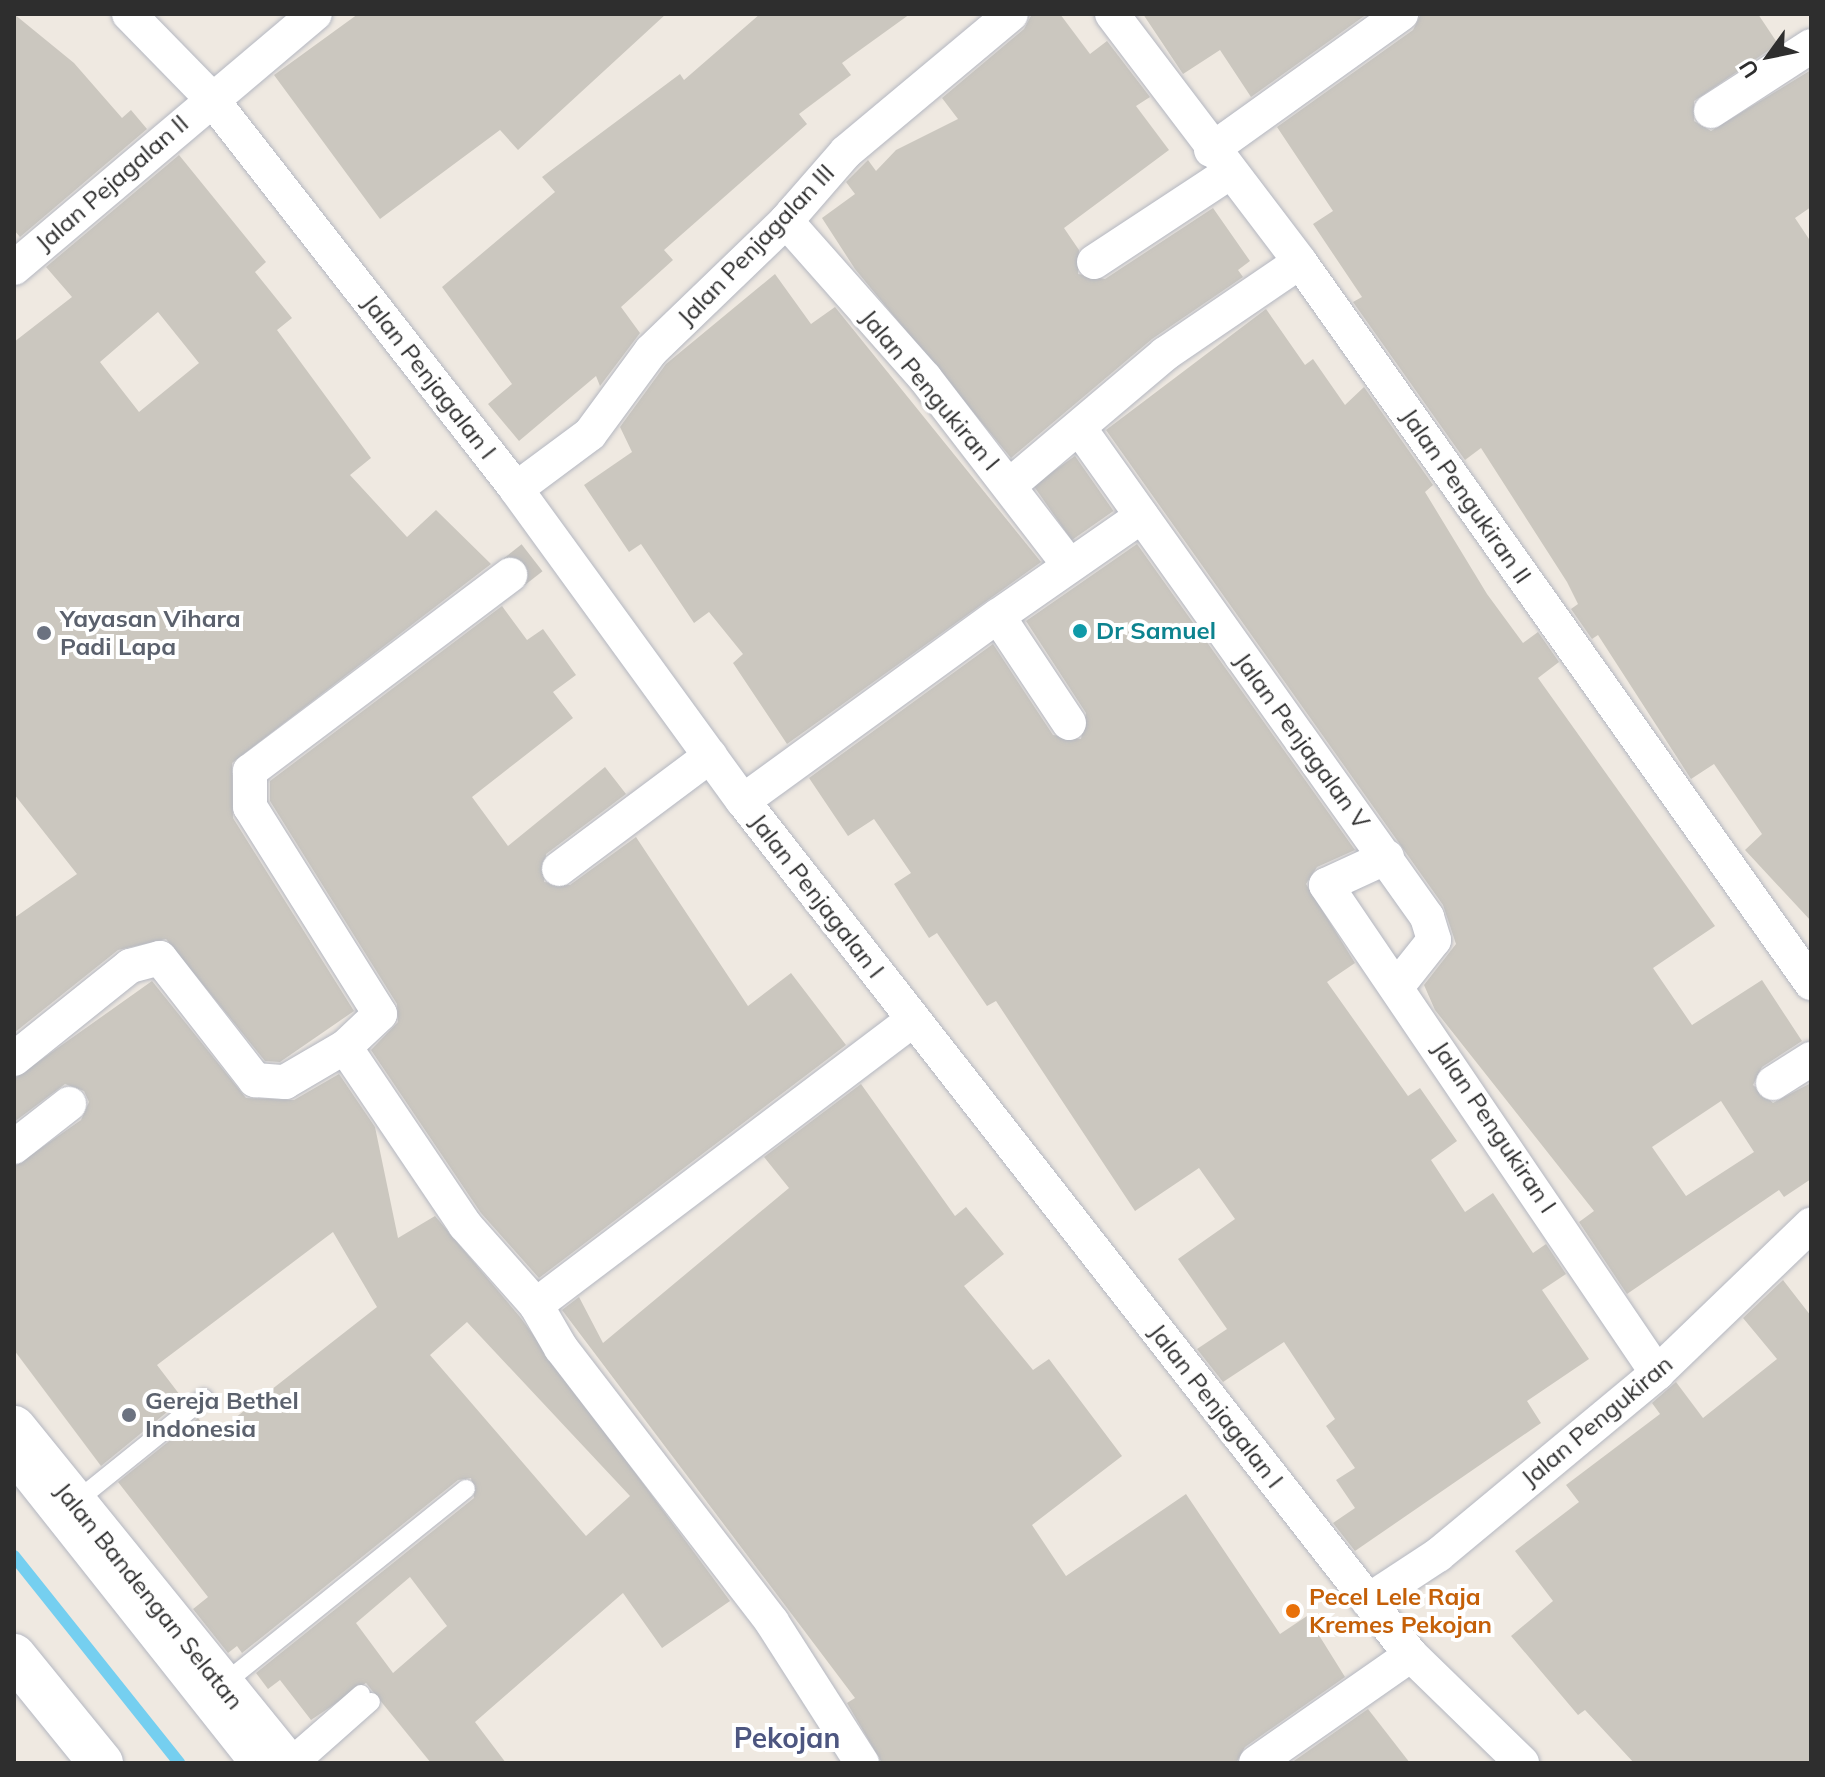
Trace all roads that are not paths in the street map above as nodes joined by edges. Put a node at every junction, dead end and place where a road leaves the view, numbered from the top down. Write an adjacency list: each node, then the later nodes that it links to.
1 (129, 14): 7 (street, Jalan Penjagalan I)
2 (315, 14): 7 (street, Jalan Pejagalan II)
3 (1011, 14): 10 (street, Jalan Penjagalan III)
4 (1112, 14): 9 (street, Jalan Pengukiran II)
5 (1401, 14): 9 (street)
6 (1811, 46): 8 (street)
7 (210, 97): 13 (street, Jalan Pejagalan II); 16 (street, Jalan Penjagalan I)
8 (1711, 111)
9 (1220, 162): 11 (street); 12 (street, Jalan Pengukiran II)
10 (786, 221): 15 (street, Jalan Pengukiran I); 16 (street, Jalan Penjagalan III)
11 (1094, 262)
12 (1300, 262): 14 (street); 27 (street, Jalan Pengukiran II)
13 (14, 268)
14 (1080, 429): 15 (street); 17 (street, Jalan Penjagalan V)
15 (1010, 485): 19 (street, Jalan Pengukiran I)
16 (516, 489): 18 (street, Jalan Penjagalan I)
17 (1142, 516): 19 (street); 24 (street, Jalan Penjagalan V)
18 (531, 559): 22 (street, Jalan Penjagalan I); 30 (street)
19 (1068, 564): 20 (street)
20 (998, 616): 21 (street); 23 (street)
21 (1069, 723)
22 (710, 756): 23 (street, Jalan Penjagalan I); 25 (street)
23 (743, 801): 29 (street, Jalan Penjagalan I)
24 (1387, 857): 26 (street, Jalan Penjagalan V); 28 (street, Jalan Penjagalan V)
25 (559, 869)
26 (1326, 885): 28 (street, Jalan Pengukiran I)
27 (1811, 983)
28 (1399, 984): 38 (street, Jalan Pengukiran I)
29 (913, 1020): 37 (street); 44 (street, Jalan Penjagalan I)
30 (345, 1047): 31 (street); 37 (street)
31 (14, 1059)
32 (1811, 1059): 33 (street)
33 (1773, 1083)
34 (69, 1104): 35 (street)
35 (14, 1147)
36 (1811, 1225): 38 (street, Jalan Pengukiran)
37 (536, 1305): 51 (street)
38 (1657, 1373): 44 (street, Jalan Pengukiran)
39 (204, 1398): 43 (lane)
40 (14, 1428): 43 (main road, Jalan Bandengan Selatan)
41 (14, 1469): 50 (lane)
42 (466, 1489): 47 (lane)
43 (74, 1503): 47 (main road, Jalan Bandengan Selatan)
44 (1368, 1601): 45 (street, Jalan Penjagalan I)
45 (1411, 1655): 52 (street); 53 (street, Jalan Penjagalan I)
46 (14, 1656): 49 (main road)
47 (222, 1685): 50 (main road, Jalan Bandengan Selatan)
48 (366, 1698): 50 (lane)
49 (101, 1763)
50 (279, 1763)
51 (862, 1763)
52 (1256, 1763)
53 (1522, 1763)

